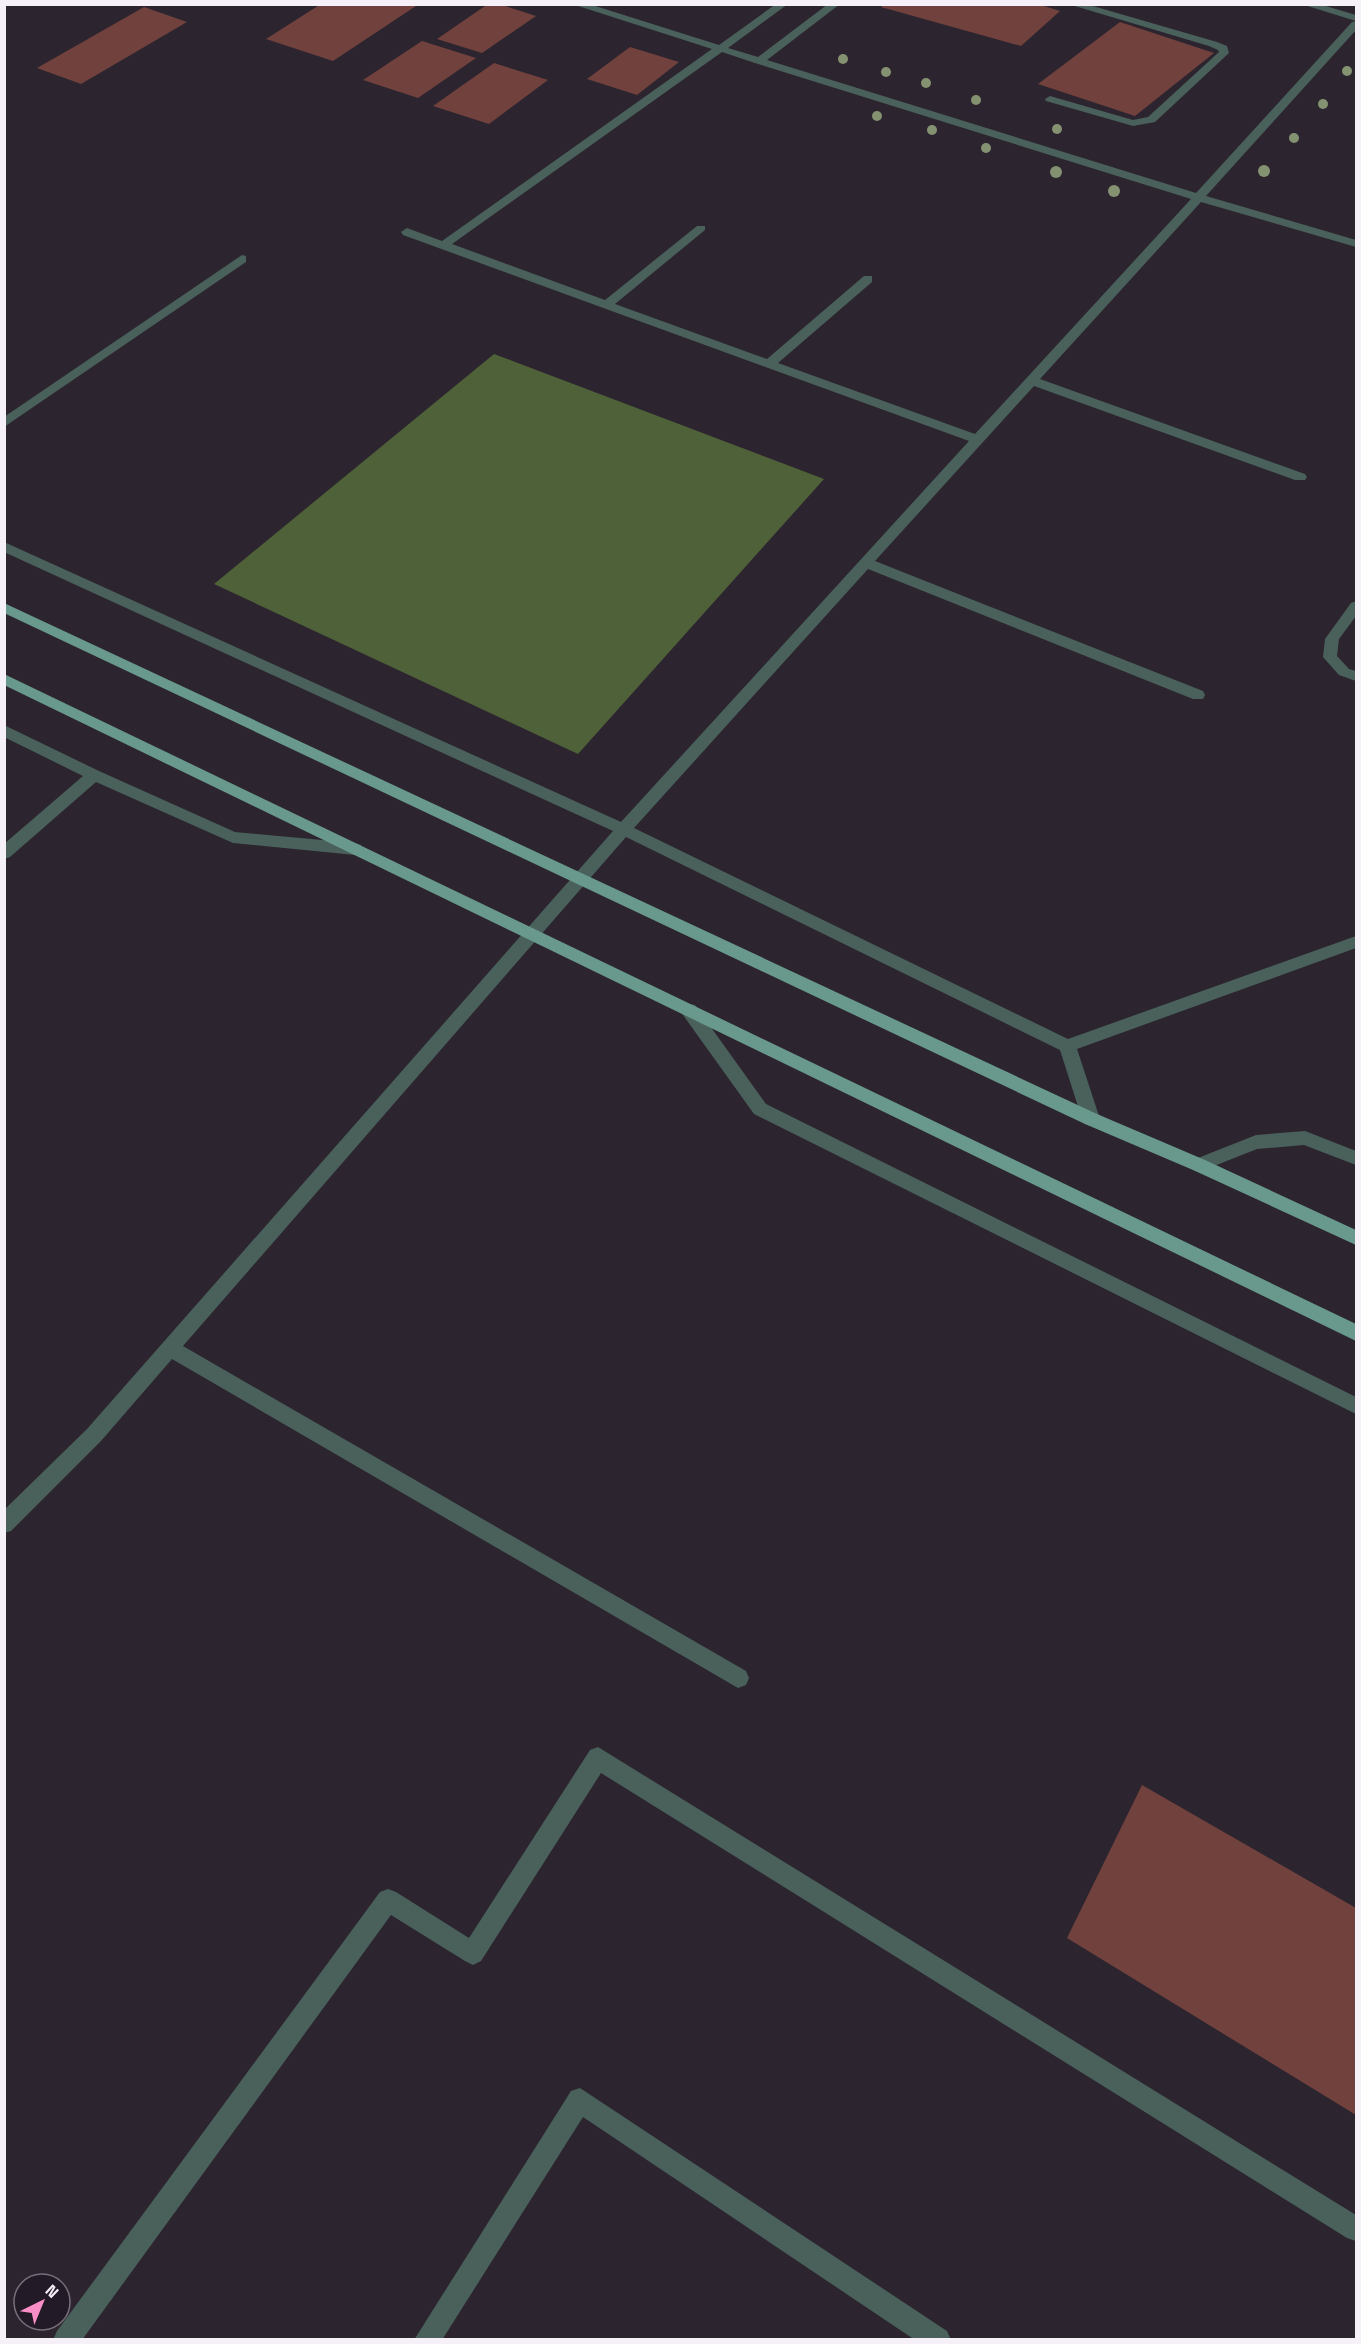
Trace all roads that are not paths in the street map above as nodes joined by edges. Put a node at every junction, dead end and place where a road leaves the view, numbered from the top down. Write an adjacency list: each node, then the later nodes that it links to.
1 (577, 4): 8 (street)
2 (783, 4): 8 (street)
3 (1073, 4): 10 (street)
4 (1306, 4): 6 (street)
5 (830, 5): 9 (street)
6 (1356, 18)
7 (1356, 24): 11 (street)
8 (719, 49): 9 (street); 15 (street)
9 (759, 61): 11 (street)
10 (1050, 99)
11 (1200, 198): 14 (street); 20 (street)
12 (701, 228): 18 (street)
13 (407, 232): 15 (street)
14 (1356, 244)
15 (443, 245): 18 (street)
16 (242, 259): 21 (street)
17 (868, 279): 19 (street)
18 (606, 305): 19 (street)
19 (769, 364): 22 (street)
20 (1032, 381): 22 (street); 23 (street)
21 (4, 423)
22 (979, 440): 25 (street)
23 (1300, 477)
24 (4, 546): 33 (street)
25 (866, 563): 30 (street); 33 (street)
26 (1356, 606): 28 (street)
27 (4, 607): 36 (main road)
28 (1356, 676)
29 (4, 679): 34 (main road)
30 (1198, 695)
31 (4, 730): 32 (street)
32 (94, 775): 34 (street); 35 (street)
33 (623, 829): 36 (street); 40 (street)
34 (355, 849): 37 (main road)
35 (4, 853)
36 (578, 879): 37 (street); 41 (main road)
37 (530, 934): 39 (main road); 46 (street)
38 (1356, 942): 40 (street)
39 (689, 1010): 45 (main road); 47 (street)
40 (1067, 1046): 41 (street)
41 (1091, 1119): 43 (main road)
42 (1356, 1158): 43 (street)
43 (1199, 1165): 44 (main road)
44 (1356, 1238)
45 (1356, 1333)
46 (169, 1348): 48 (street); 49 (street)
47 (1356, 1406)
48 (4, 1524)
49 (738, 1678)
50 (1356, 2229): 51 (street)
51 (66, 2340)
52 (427, 2340): 53 (street)
53 (938, 2340)

